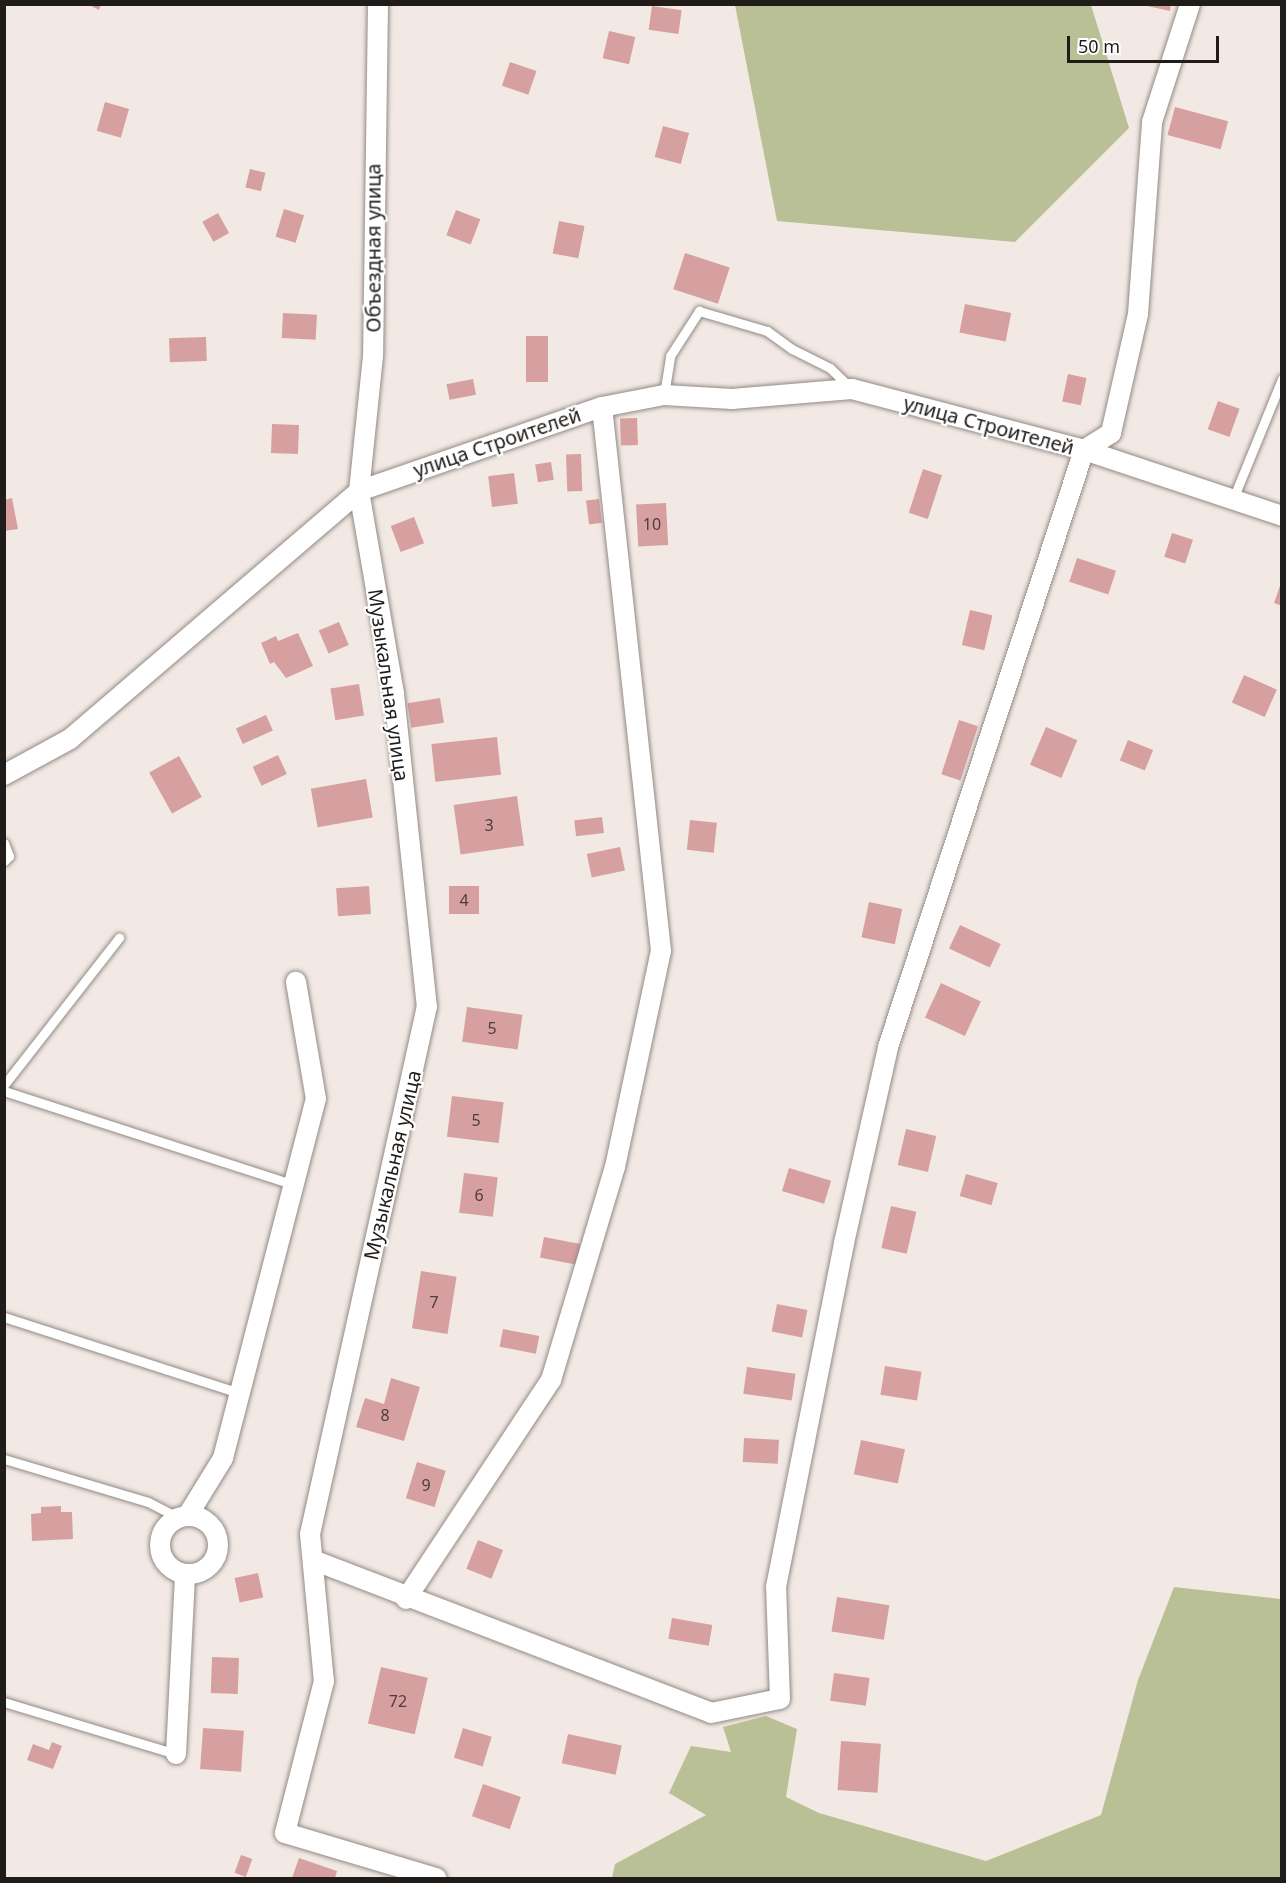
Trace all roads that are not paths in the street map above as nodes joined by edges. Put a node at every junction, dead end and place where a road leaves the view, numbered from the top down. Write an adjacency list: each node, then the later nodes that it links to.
1 (378, 4): 8 (street, Объездная улица)
2 (1190, 4): 7 (street)
3 (1281, 379): 9 (lane)
4 (852, 389): 5 (street, улица Строителей); 5 (lane); 7 (street, улица Строителей)
5 (664, 395): 6 (street, улица Строителей)
6 (602, 407): 8 (street, улица Строителей); 25 (street)
7 (1084, 450): 9 (street, улица Строителей); 25 (street)
8 (359, 491): 11 (street, улица Строителей); 23 (street, Музыкальная улица)
9 (1233, 499): 10 (street, улица Строителей)
10 (1281, 516)
11 (4, 775)
12 (4, 843): 13 (lane)
13 (4, 861)
14 (119, 938): 16 (lane)
15 (296, 982): 18 (street)
16 (4, 1084)
17 (4, 1091): 18 (lane)
18 (295, 1185): 20 (street)
19 (4, 1317): 20 (lane)
20 (240, 1393): 22 (street)
21 (4, 1459): 22 (lane)
22 (183, 1516): 24 (street); 24 (street)
23 (313, 1560): 25 (street); 28 (street, Музыкальная улица)
24 (185, 1574): 27 (street)
25 (406, 1599)
26 (4, 1702): 27 (lane)
27 (176, 1754)
28 (436, 1878)

